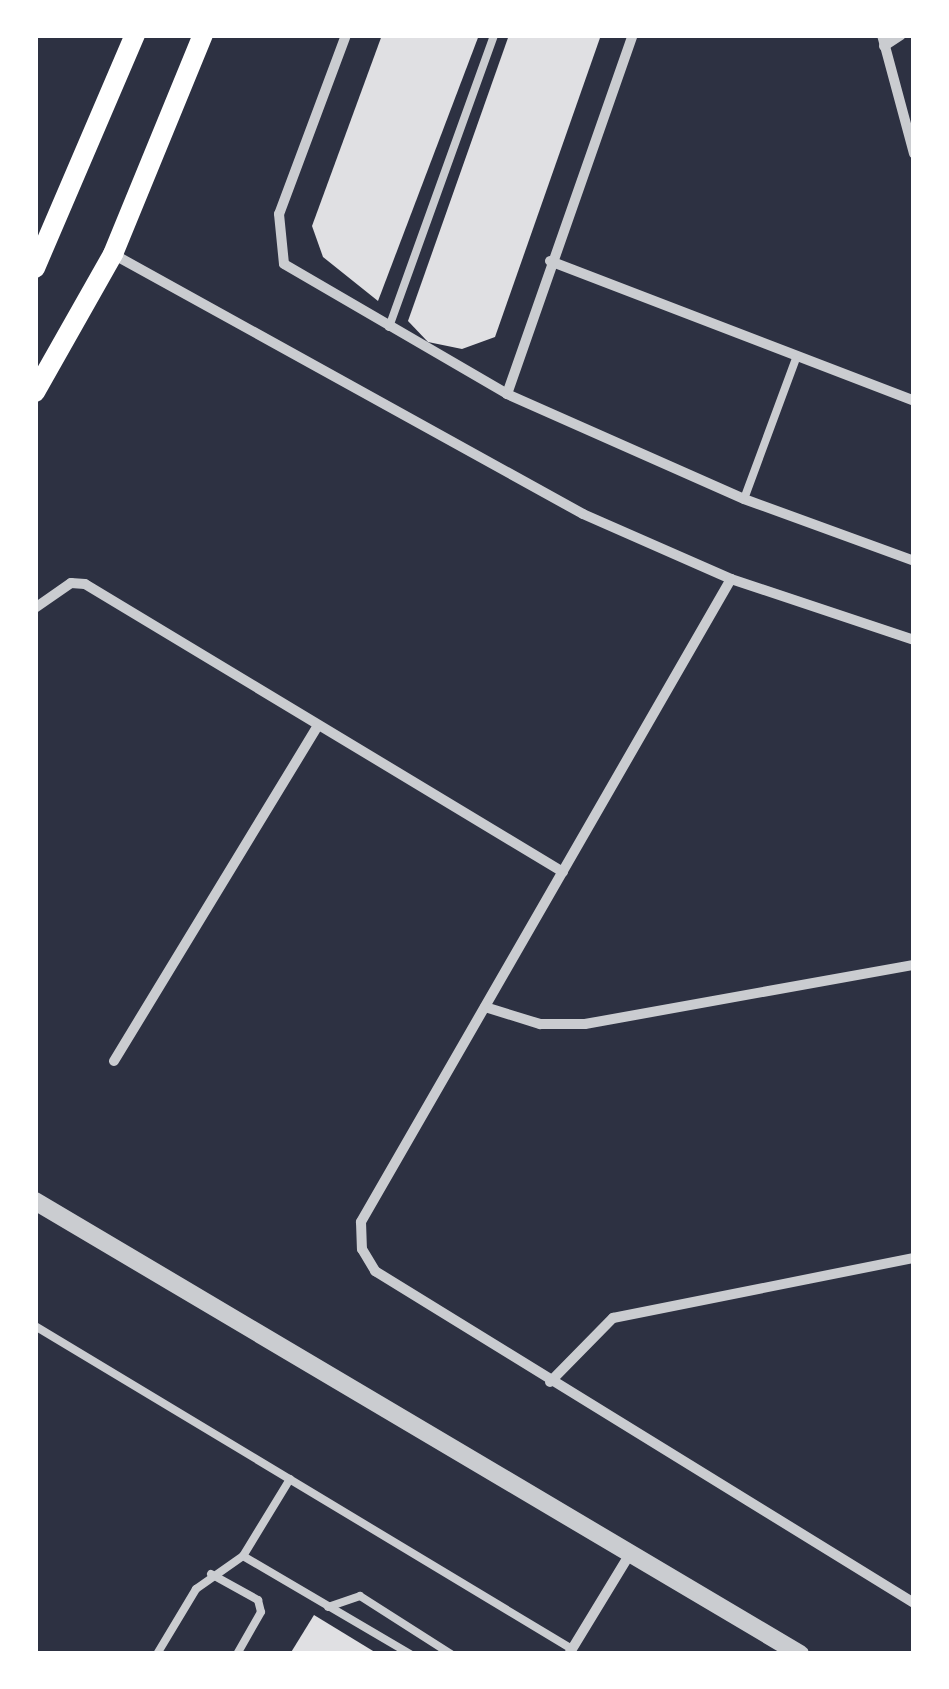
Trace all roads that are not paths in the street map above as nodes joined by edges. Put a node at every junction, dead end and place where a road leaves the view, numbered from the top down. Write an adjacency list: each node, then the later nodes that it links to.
1 (135, 35): 11 (main road)
2 (202, 35): 9 (main road)
3 (346, 35): 12 (street)
4 (494, 35): 12 (lane)
5 (634, 35): 10 (street)
6 (901, 35): 7 (street)
7 (883, 40): 8 (street)
8 (914, 154)
9 (113, 254): 14 (main road); 19 (street)
10 (550, 261): 13 (street); 15 (street)
11 (35, 268)
12 (388, 329): 15 (street)
13 (798, 356): 16 (street); 17 (lane)
14 (35, 392)
15 (508, 394): 17 (street)
16 (914, 400)
17 (744, 499): 18 (street)
18 (914, 561)
19 (732, 578): 21 (street); 23 (street)
20 (35, 608): 22 (street)
21 (914, 640)
22 (318, 725): 23 (street); 26 (street)
23 (563, 872): 25 (street)
24 (914, 965): 25 (street)
25 (485, 1007): 30 (street)
26 (114, 1061)
27 (35, 1201): 32 (street)
28 (914, 1258): 30 (street)
29 (35, 1326): 31 (lane)
30 (550, 1382): 35 (street)
31 (290, 1480): 33 (lane); 37 (lane)
32 (631, 1552): 37 (street); 42 (street)
33 (244, 1556): 34 (lane); 36 (lane)
34 (212, 1574): 38 (lane); 39 (lane)
35 (914, 1603)
36 (328, 1607): 40 (lane); 41 (lane)
37 (570, 1651)
38 (156, 1654)
39 (237, 1654)
40 (410, 1654)
41 (450, 1654)
42 (800, 1654)

